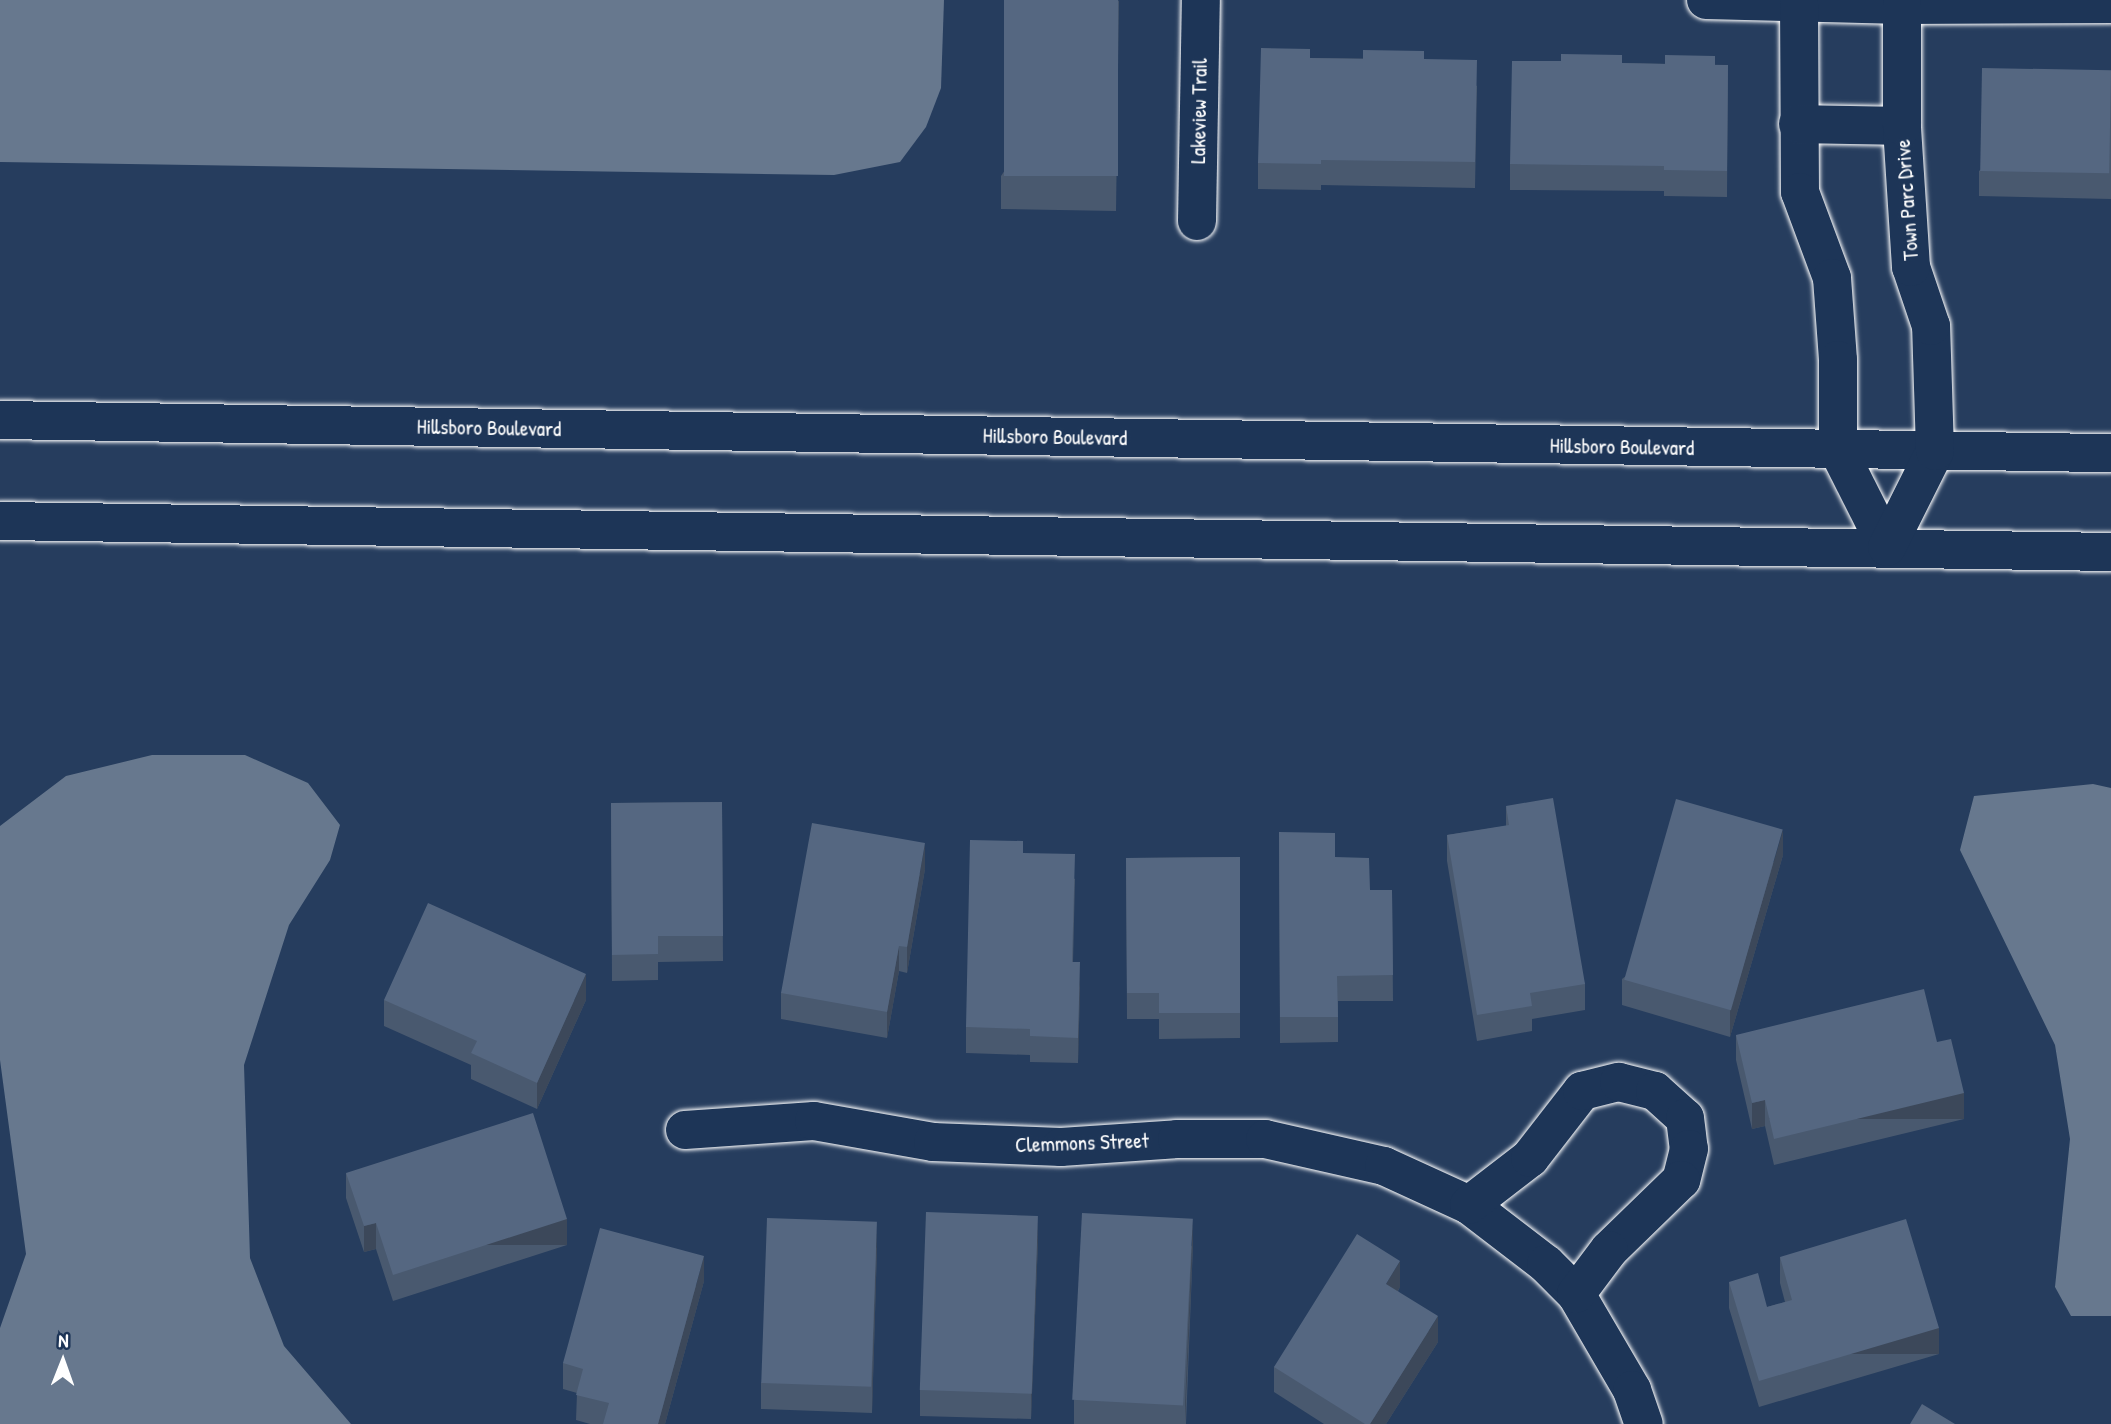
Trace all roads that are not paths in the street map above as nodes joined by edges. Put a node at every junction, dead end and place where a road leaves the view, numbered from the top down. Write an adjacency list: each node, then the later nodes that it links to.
1 (1201, 0): 8 (street, Lakeview Trail)
2 (1706, 0): 3 (street)
3 (1799, 2): 5 (street); 6 (street)
4 (2111, 4): 5 (street)
5 (1902, 5): 7 (street, Town Parc Drive)
6 (1798, 124): 7 (street); 10 (street)
7 (1902, 125): 11 (street, Town Parc Drive)
8 (1197, 221)
9 (0, 420): 10 (street, Hillsboro Boulevard)
10 (1838, 450): 11 (street, Hillsboro Boulevard); 14 (street)
11 (1935, 451): 12 (street, Hillsboro Boulevard); 14 (street, Town Parc Drive)
12 (2111, 453)
13 (0, 521): 14 (street)
14 (1887, 547): 15 (street)
15 (2111, 552)
16 (685, 1130): 17 (street, Clemmons Street)
17 (1469, 1205): 18 (street, Clemmons Street); 18 (street)
18 (1576, 1294): 19 (street, Clemmons Street)
19 (1644, 1424)

